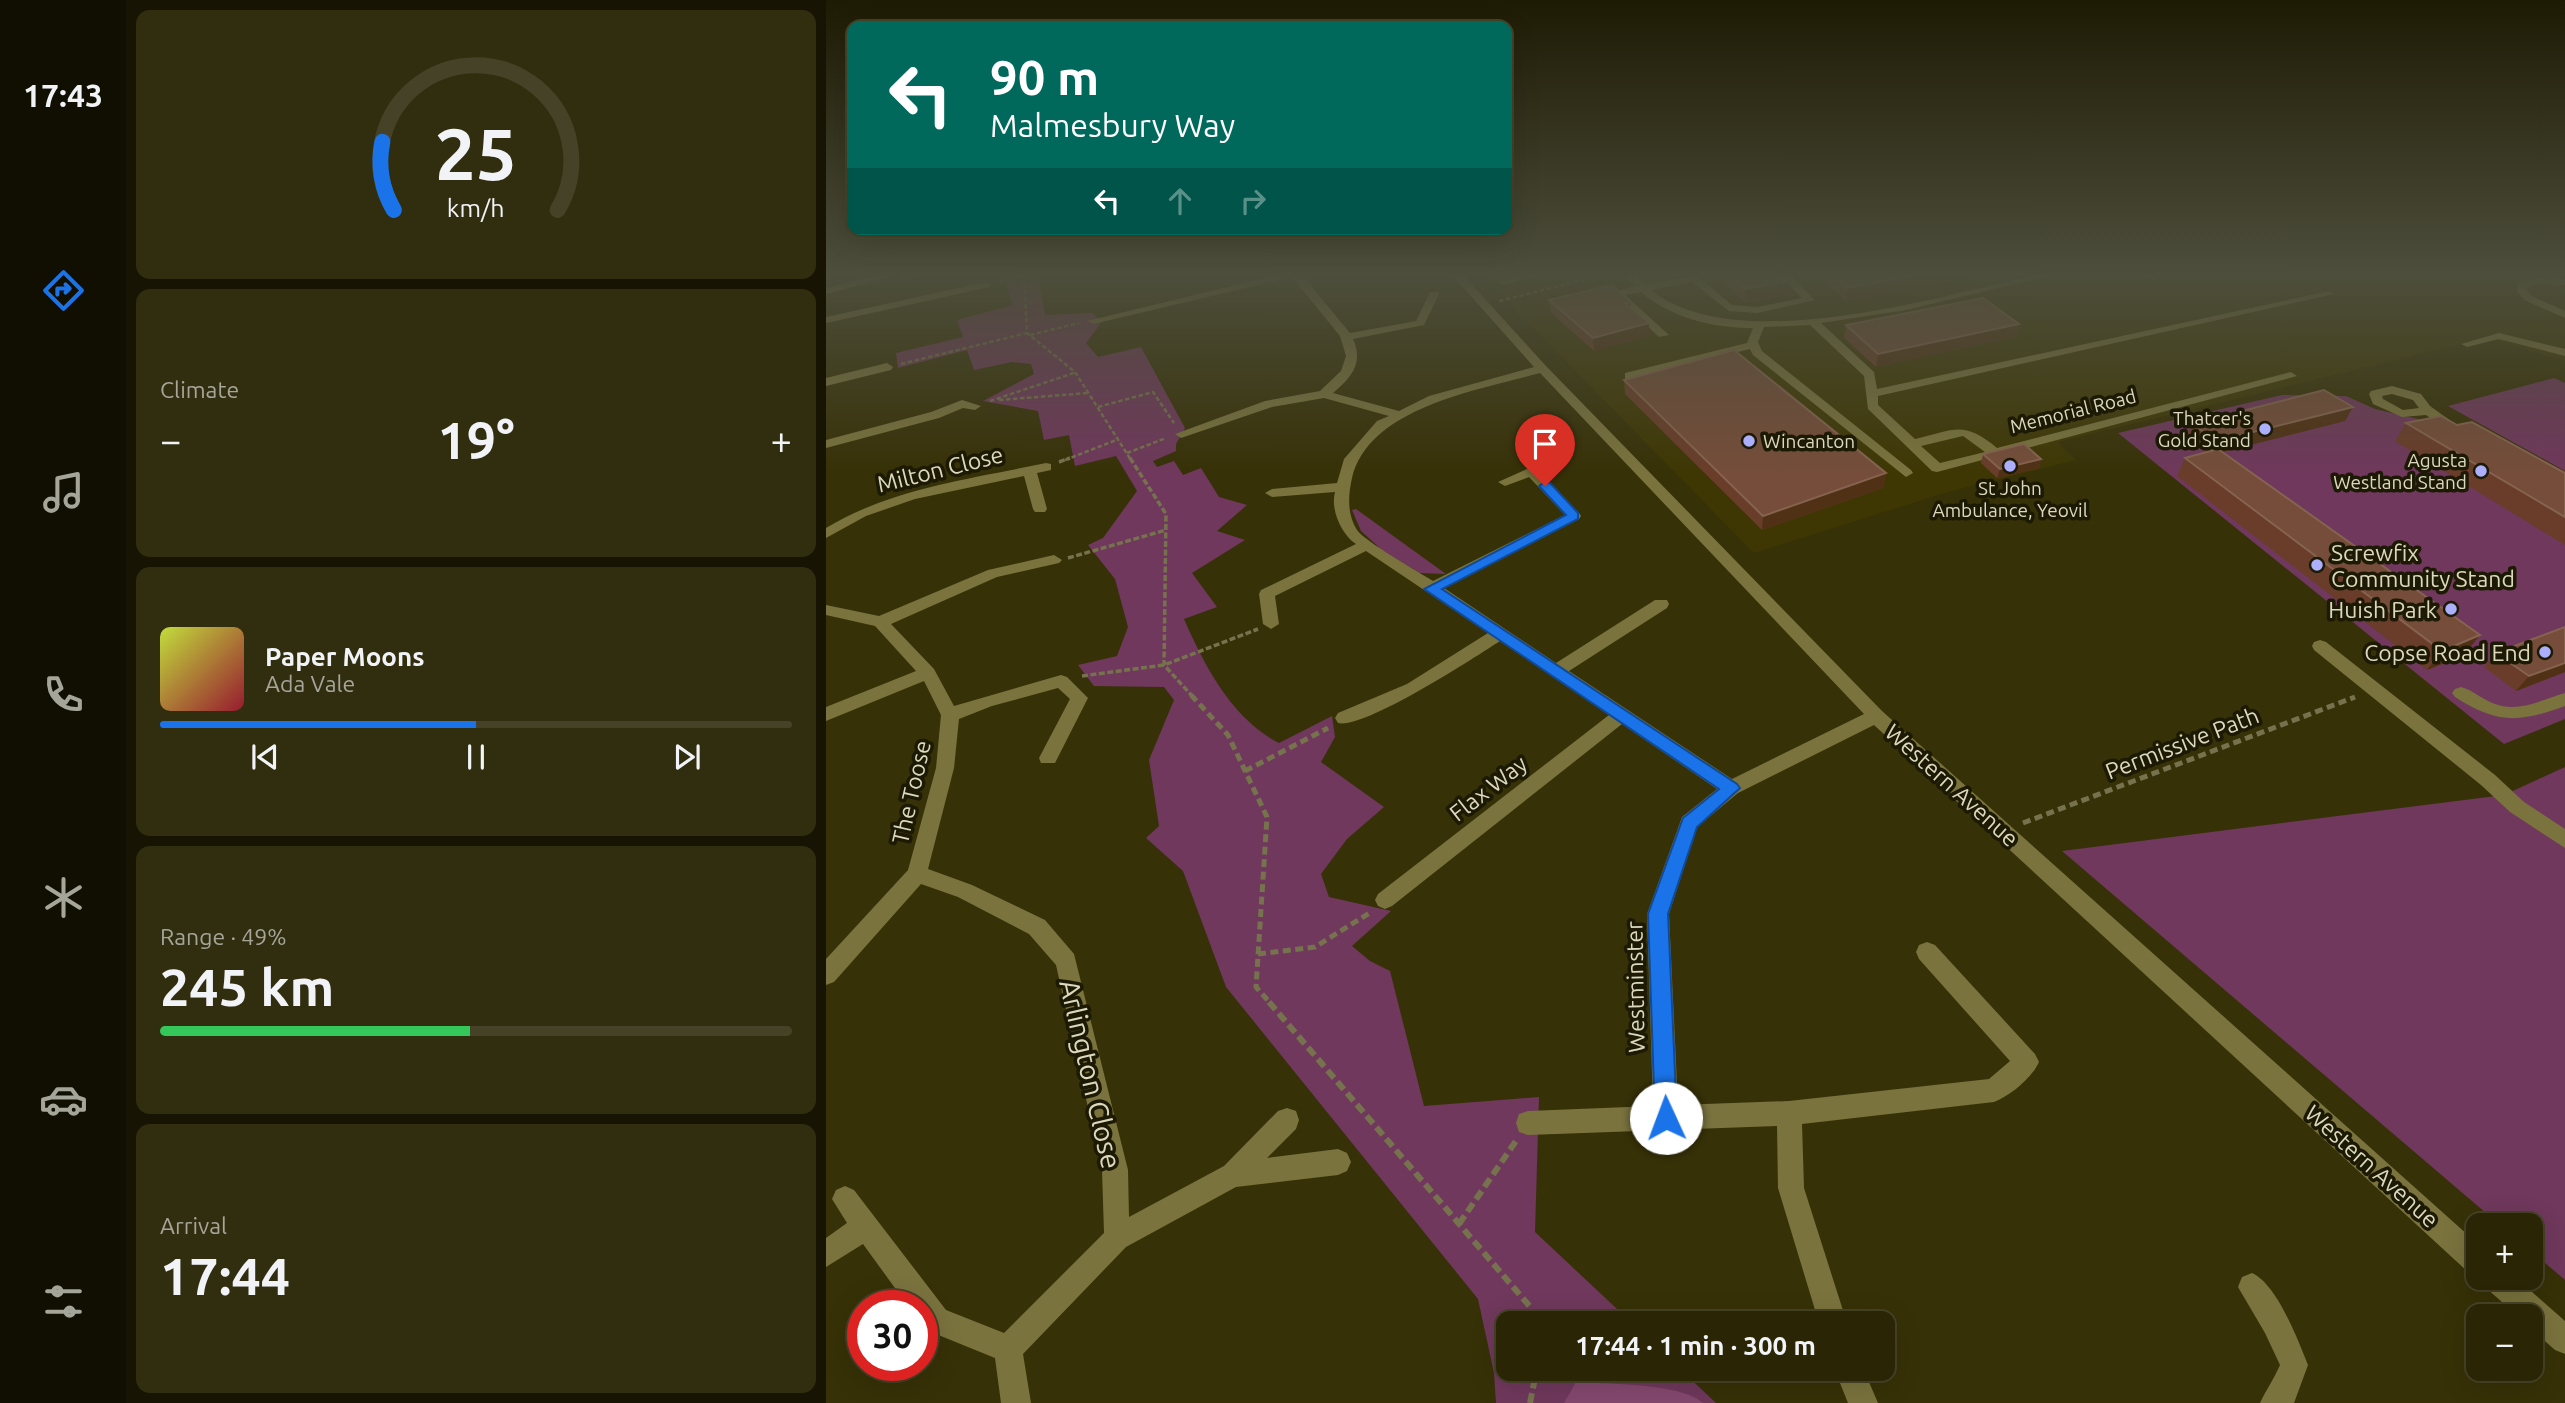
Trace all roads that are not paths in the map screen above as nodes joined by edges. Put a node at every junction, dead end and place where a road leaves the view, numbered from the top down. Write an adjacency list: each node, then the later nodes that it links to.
1 (1349, 341): 16 (street)
2 (1517, 341): 12 (street, Western Avenue)
3 (1754, 341): 9 (street)
4 (1834, 341): 17 (street, Memorial Road)
5 (2109, 341): 17 (street)
6 (2477, 341): 8 (street)
7 (2520, 341): 10 (street)
8 (2467, 344)
9 (1753, 345): 13 (street); 30 (street)
10 (2565, 353)
11 (887, 367): 15 (street)
12 (1542, 369): 20 (street); 52 (street, Western Avenue)
13 (1629, 376)
14 (2291, 376): 25 (street, Memorial Road)
15 (826, 382)
16 (1324, 394): 20 (street); 21 (street)
17 (1871, 394): 24 (street, Memorial Road)
18 (975, 406): 23 (street)
19 (2426, 409): 22 (street)
20 (1400, 415): 32 (street)
21 (1181, 434)
22 (2467, 436)
23 (826, 444)
24 (1912, 444): 25 (street); 25 (street, Memorial Road)
25 (1993, 452)
26 (1563, 458): 29 (street)
27 (1046, 467): 28 (street, Milton Close)
28 (1030, 471): 34 (street, Milton Close); 35 (street, Milton Close)
29 (1531, 471): 31 (street); 38 (street)
30 (1906, 473)
31 (1505, 482)
32 (1343, 487): 33 (street); 36 (street)
33 (1272, 494)
34 (1041, 509)
35 (826, 534)
36 (1367, 545): 38 (street); 42 (street)
37 (1054, 560): 41 (street)
38 (1432, 589): 43 (street)
39 (1661, 604): 45 (street)
40 (826, 610): 41 (street)
41 (880, 622): 46 (street, The Toose)
42 (1271, 624)
43 (1499, 634): 45 (street); 53 (street)
44 (2320, 646): 56 (street)
45 (1555, 672): 51 (street)
46 (928, 673): 49 (street); 50 (street, The Toose)
47 (2461, 693): 48 (street)
48 (2565, 699)
49 (826, 714)
50 (950, 715): 54 (street); 57 (street, The Toose)
51 (1620, 716): 55 (street); 58 (street, Flax Way)
52 (1876, 716): 55 (street, Westminster); 70 (street, Western Avenue)
53 (1344, 718)
54 (1048, 758)
55 (1731, 788): 62 (street, Westminster)
56 (2565, 840)
57 (917, 874): 60 (street, The Toose); 69 (street, Arlington Close)
58 (1385, 900)
59 (1927, 952): 61 (street)
60 (827, 973)
61 (1789, 1113): 62 (street); 74 (street)
62 (1666, 1118): 64 (street)
63 (1287, 1120): 66 (street)
64 (1528, 1123)
65 (1338, 1162): 66 (street)
66 (1233, 1175): 69 (street)
67 (845, 1199): 68 (street)
68 (865, 1227): 71 (street); 76 (street)
69 (1117, 1238): 76 (street)
70 (2466, 1251)
71 (826, 1254)
72 (2252, 1287): 80 (street)
73 (2509, 1290): 75 (street)
74 (1829, 1311)
75 (2565, 1340)
76 (1008, 1349): 78 (street)
77 (1854, 1381): 79 (street)
78 (1016, 1403)
79 (1863, 1403)
80 (2275, 1403)

